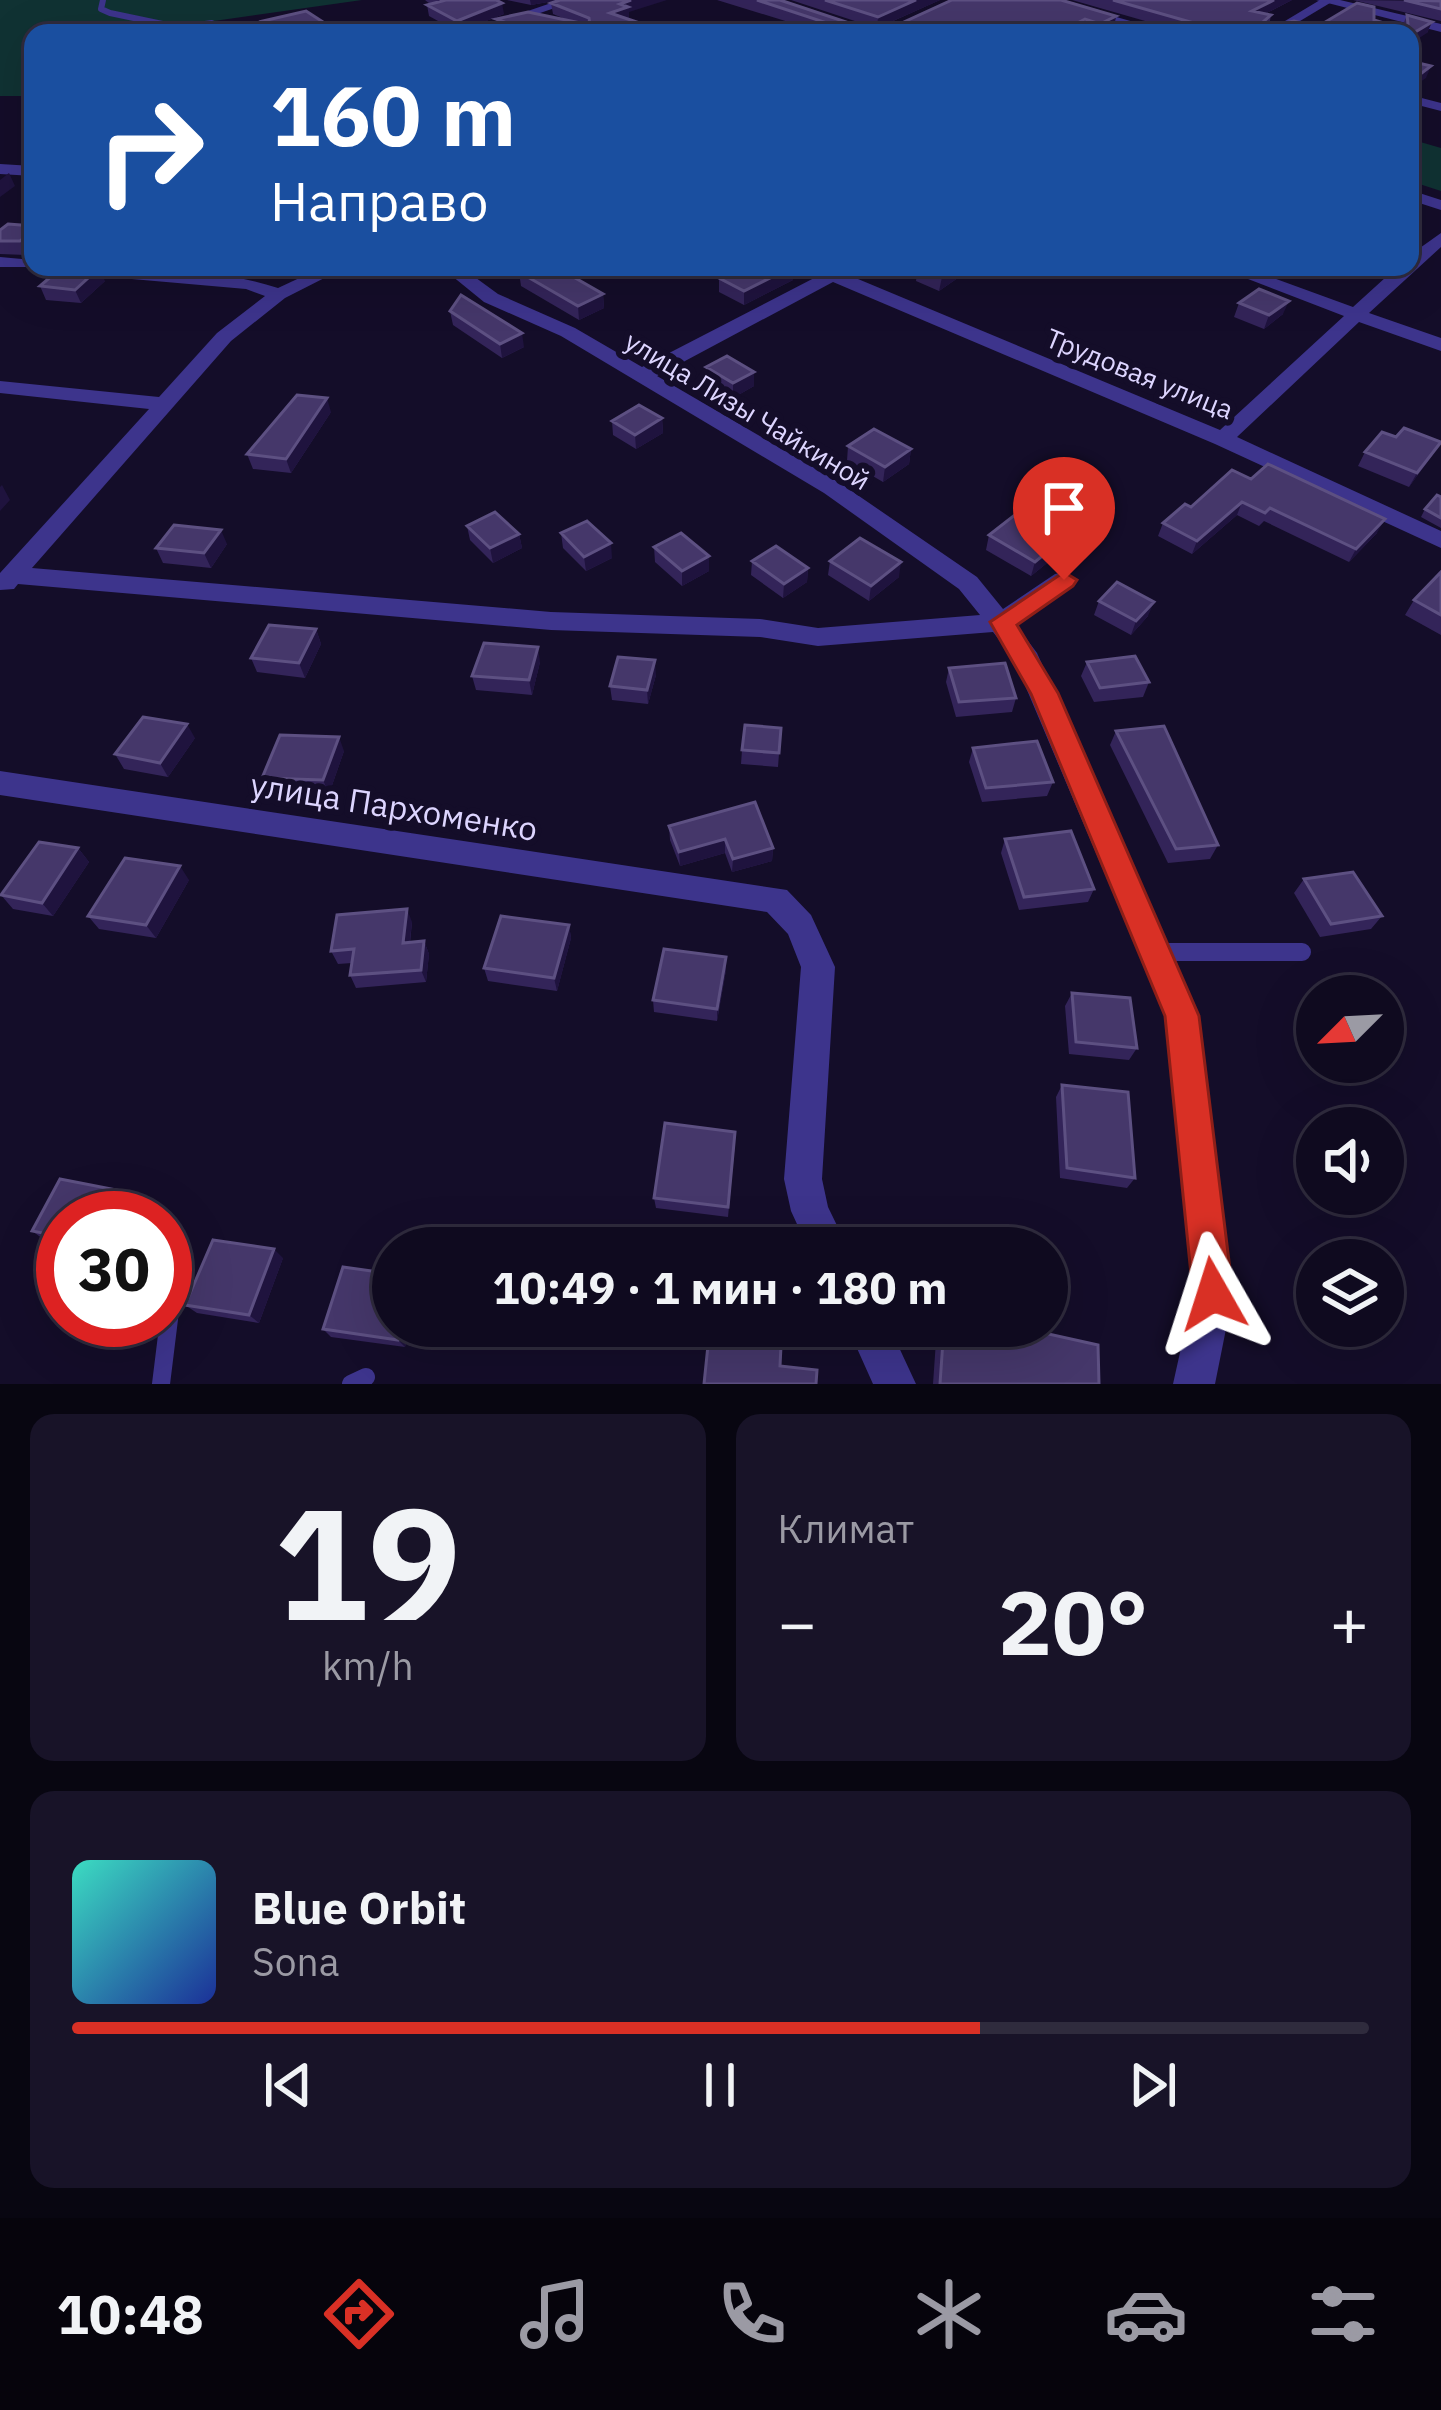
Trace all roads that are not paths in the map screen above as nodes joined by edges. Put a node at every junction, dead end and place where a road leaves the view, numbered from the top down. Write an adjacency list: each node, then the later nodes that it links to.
1 (103, 0): 8 (lane)
2 (572, 0): 6 (street)
3 (1042, 0): 11 (street)
4 (1326, 0): 7 (street); 12 (street)
5 (505, 7): 6 (street)
6 (528, 13): 9 (street); 10 (street)
7 (1398, 18): 13 (lane); 14 (street)
8 (162, 24)
9 (496, 24)
10 (558, 24)
11 (1133, 24)
12 (1286, 24)
13 (1376, 24)
14 (1441, 28)
15 (156, 276): 23 (street)
16 (257, 276): 23 (street)
17 (318, 276): 23 (street)
18 (461, 276): 26 (street, улица Лизы Чайкиной)
19 (820, 276): 26 (street)
20 (845, 276): 29 (street, Трудовая улица)
21 (1251, 276): 24 (street)
22 (1397, 276): 24 (street)
23 (279, 294): 28 (street)
24 (1354, 313): 25 (street); 29 (street)
25 (1441, 345)
26 (641, 376): 33 (street, улица Лизы Чайкиной)
27 (0, 387): 28 (street)
28 (164, 404): 31 (street)
29 (1223, 439): 30 (street, Трудовая улица)
30 (1441, 540)
31 (10, 568): 33 (street)
32 (1064, 580): 33 (street)
33 (1003, 622): 35 (street, улица Лизы Чайкиной)
34 (0, 783): 37 (street, улица Пархоменко)
35 (1154, 952): 36 (lane); 42 (street, улица Лизы Чайкиной)
36 (1302, 952)
37 (818, 1227)
38 (166, 1347): 40 (lane)
39 (878, 1347): 41 (street)
40 (161, 1384)
41 (896, 1384)
42 (1195, 1384)

